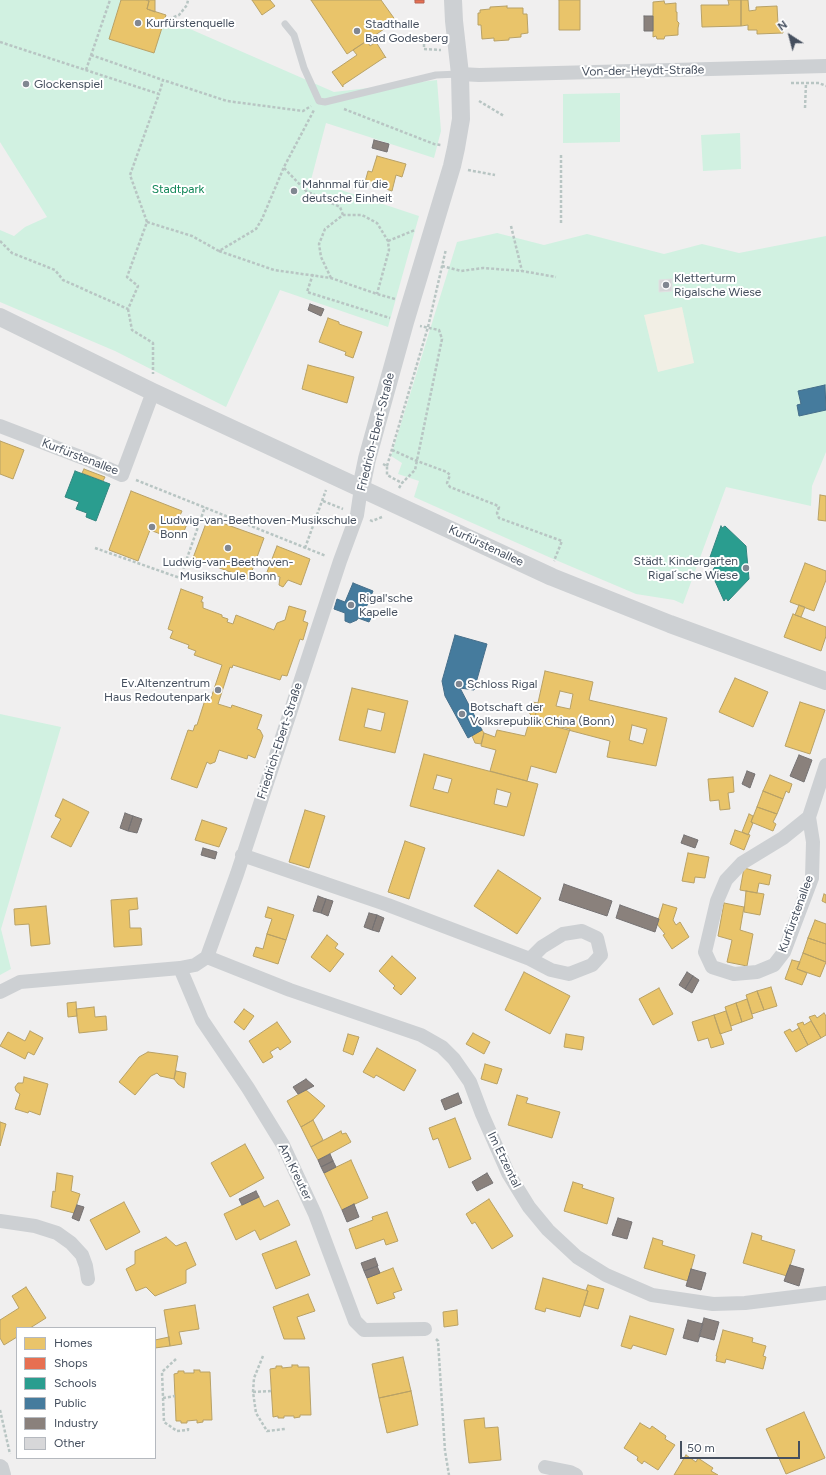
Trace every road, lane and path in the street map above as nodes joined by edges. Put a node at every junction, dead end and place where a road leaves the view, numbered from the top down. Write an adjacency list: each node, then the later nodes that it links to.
1 (110, 0): 9 (path)
2 (188, 0): 4 (path)
3 (453, 0): 8 (street, Friedrich-Ebert-Straße)
4 (168, 19)
5 (285, 24): 17 (lane)
6 (424, 39): 8 (path)
7 (0, 42): 11 (path)
8 (457, 51): 12 (street, Friedrich-Ebert-Straße)
9 (91, 55): 11 (path); 13 (path)
10 (826, 66): 12 (street, Von-der-Heydt-Straße)
11 (86, 70): 15 (path)
12 (460, 74): 17 (lane); 20 (street, Friedrich-Ebert-Straße)
13 (163, 80): 15 (path); 17 (path)
14 (806, 83): 18 (path)
15 (159, 94): 27 (path)
16 (479, 101): 19 (path)
17 (322, 102): 20 (path); 23 (path)
18 (805, 108)
19 (504, 116)
20 (456, 148): 22 (street, Friedrich-Ebert-Straße)
21 (561, 155): 28 (path)
22 (452, 166): 24 (path); 26 (street, Friedrich-Ebert-Straße)
23 (284, 167): 25 (path); 33 (path)
24 (495, 175)
25 (343, 215): 31 (path); 38 (path)
26 (436, 220): 31 (path); 43 (street, Friedrich-Ebert-Straße)
27 (147, 222): 33 (path); 41 (path)
28 (561, 225)
29 (511, 226): 35 (path)
30 (0, 241): 41 (path)
31 (388, 242): 39 (path)
32 (447, 247): 34 (path)
33 (219, 251): 36 (path)
34 (442, 266): 35 (path); 44 (path)
35 (522, 271): 37 (path)
36 (313, 274): 38 (path); 43 (path)
37 (556, 277)
38 (331, 278): 39 (path)
39 (377, 294): 40 (path)
40 (386, 297)
41 (128, 309): 45 (path)
42 (0, 317): 45 (street, Kurfürstenallee)
43 (405, 322): 44 (path); 51 (street, Friedrich-Ebert-Straße)
44 (428, 327): 47 (path); 48 (path)
45 (153, 392): 50 (street, Kurfürstenallee); 51 (street, Kurfürstenallee)
46 (0, 426): 50 (street, Kurfürstenallee)
47 (392, 450): 48 (path); 49 (path)
48 (417, 461): 52 (path); 56 (path)
49 (388, 466)
50 (122, 475): 53 (path)
51 (361, 488): 52 (street, Kurfürstenallee); 55 (street, Friedrich-Ebert-Straße)
52 (394, 502): 56 (street, Kurfürstenallee)
53 (205, 507): 54 (path); 55 (path)
54 (95, 548)
55 (340, 561): 60 (street, Friedrich-Ebert-Straße)
56 (548, 575): 57 (street, Kurfürstenallee)
57 (826, 681)
58 (826, 765): 59 (street, Kurfürstenallee)
59 (809, 817): 59 (street, Kurfürstenallee)
60 (242, 855): 61 (street, Friedrich-Ebert-Straße); 62 (street)
61 (207, 957): 63 (street); 67 (street, Im Etzental)
62 (530, 959): 62 (street)
63 (180, 968): 64 (street); 68 (street, Am Kreuter)
64 (0, 992)
65 (0, 1221): 66 (street)
66 (88, 1279)
67 (826, 1294)
68 (425, 1329): 80 (path)
69 (263, 1356): 72 (path)
70 (176, 1359): 74 (path)
71 (271, 1391): 72 (path)
72 (253, 1392): 77 (path)
73 (175, 1396): 74 (path)
74 (163, 1398): 76 (path)
75 (0, 1410): 79 (path)
76 (188, 1426)
77 (286, 1429)
78 (545, 1467): 81 (street)
79 (4, 1468)
80 (449, 1475)
81 (576, 1475)

